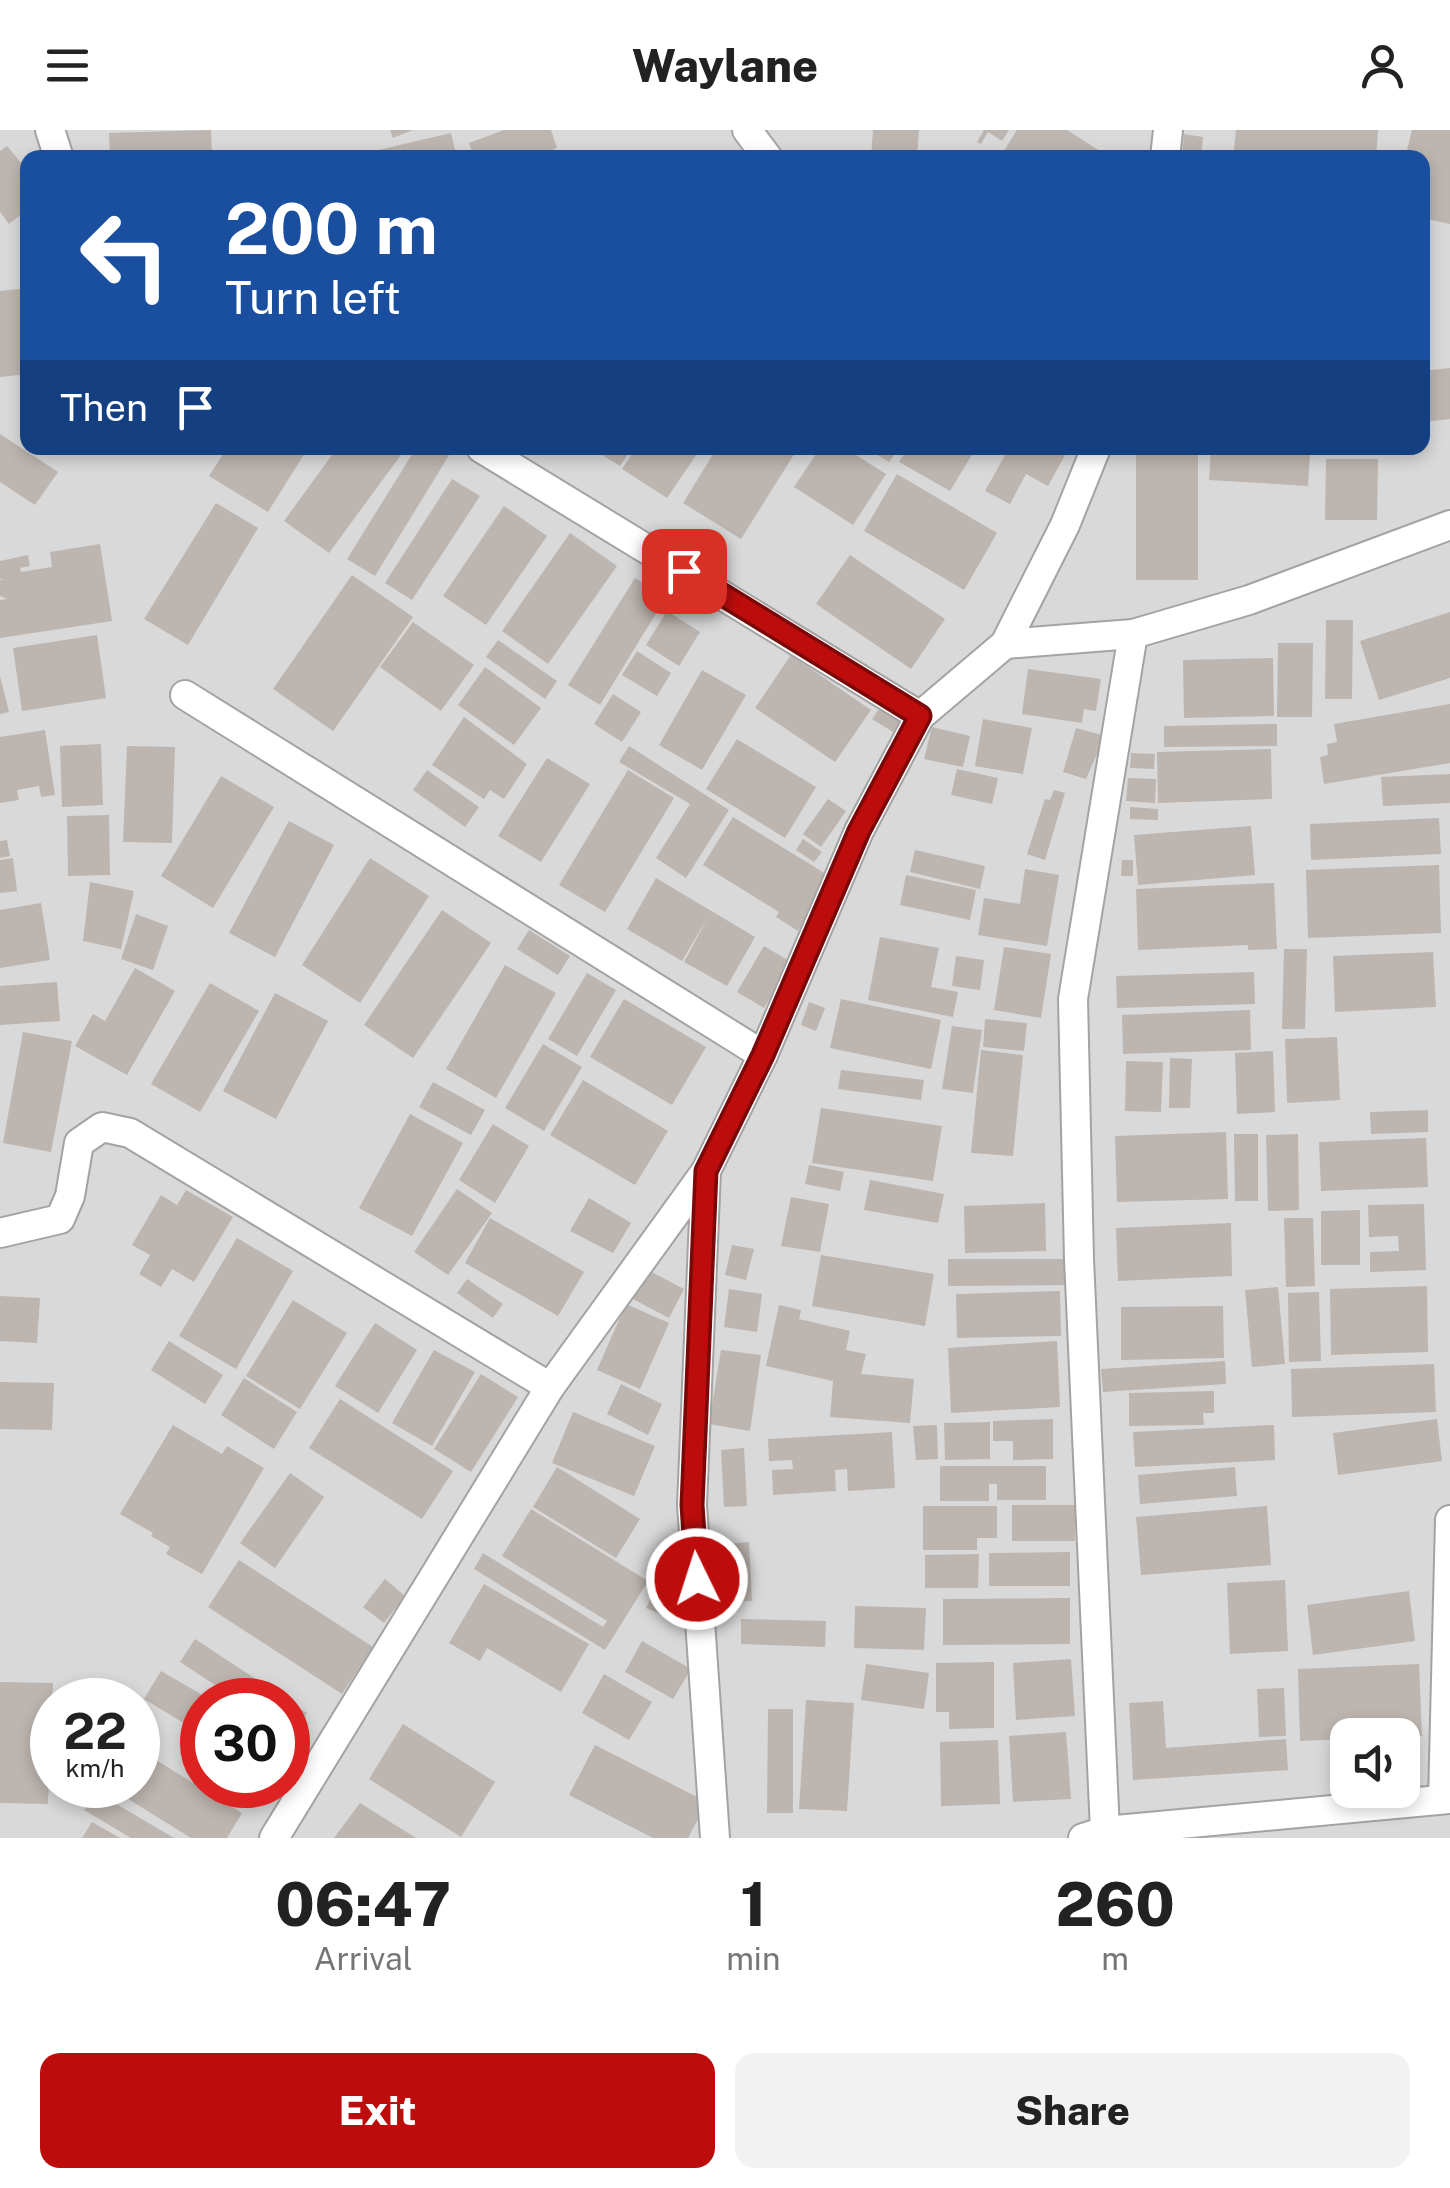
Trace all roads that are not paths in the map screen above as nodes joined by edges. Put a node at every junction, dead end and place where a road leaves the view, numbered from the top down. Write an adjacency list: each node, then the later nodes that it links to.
1 (746, 130): 2 (street)
2 (762, 150)
3 (492, 455): 9 (street)
4 (1093, 455): 7 (street)
5 (1450, 525): 6 (street)
6 (1133, 634): 7 (street); 16 (street)
7 (1005, 644): 9 (street)
8 (185, 695): 10 (street)
9 (920, 716): 10 (street)
10 (763, 1055): 11 (street)
11 (706, 1171): 13 (street); 18 (street)
12 (0, 1233): 13 (street)
13 (550, 1387): 17 (street)
14 (1450, 1520): 15 (street)
15 (1446, 1799): 16 (street)
16 (1094, 1834)
17 (274, 1838)
18 (714, 1838)

